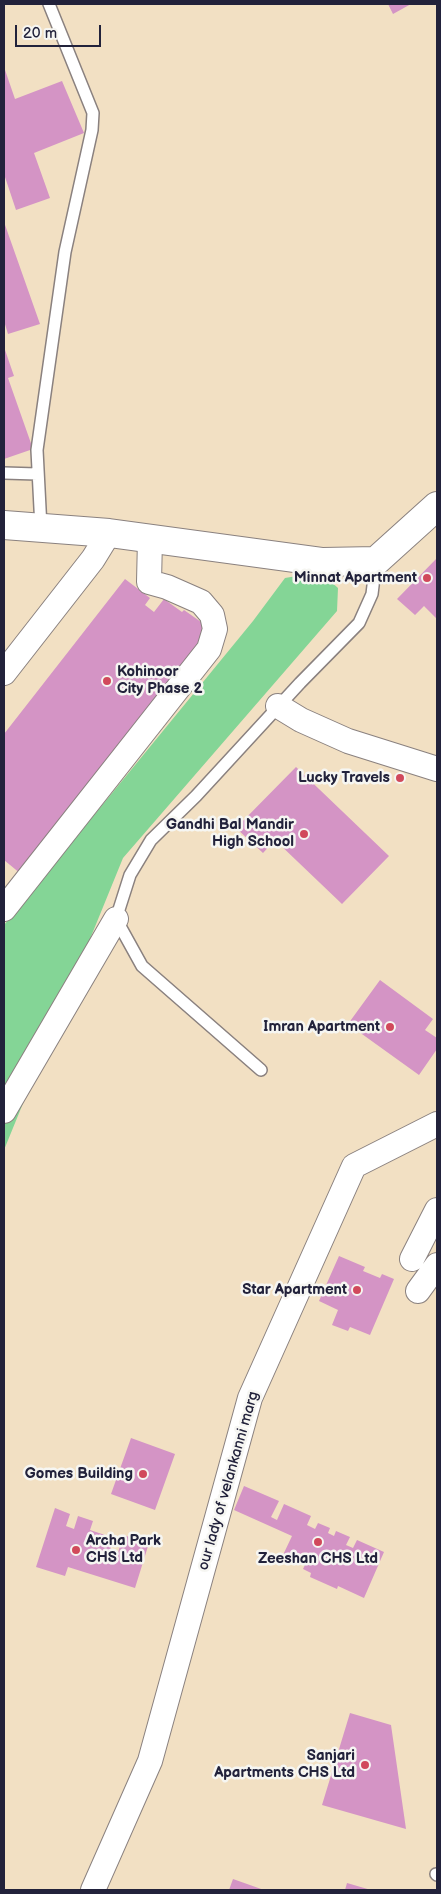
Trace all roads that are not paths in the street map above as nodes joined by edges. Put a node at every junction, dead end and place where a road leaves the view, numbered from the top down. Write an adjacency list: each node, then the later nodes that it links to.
1 (49, 4): 3 (lane)
2 (4, 473): 3 (lane)
3 (37, 474): 6 (lane)
4 (437, 506): 9 (street)
5 (4, 524): 6 (street)
6 (41, 528): 7 (street)
7 (109, 533): 8 (street); 10 (street)
8 (150, 539): 9 (street); 13 (street)
9 (376, 560): 11 (lane)
10 (4, 673)
11 (278, 706): 12 (street); 14 (lane)
12 (437, 769)
13 (4, 909)
14 (116, 919): 15 (lane); 16 (street)
15 (262, 1070)
16 (4, 1111)
17 (437, 1124): 22 (street, our lady of velankanni marg)
18 (437, 1210): 19 (street)
19 (412, 1259)
20 (437, 1266): 21 (street)
21 (418, 1291)
22 (94, 1890)

